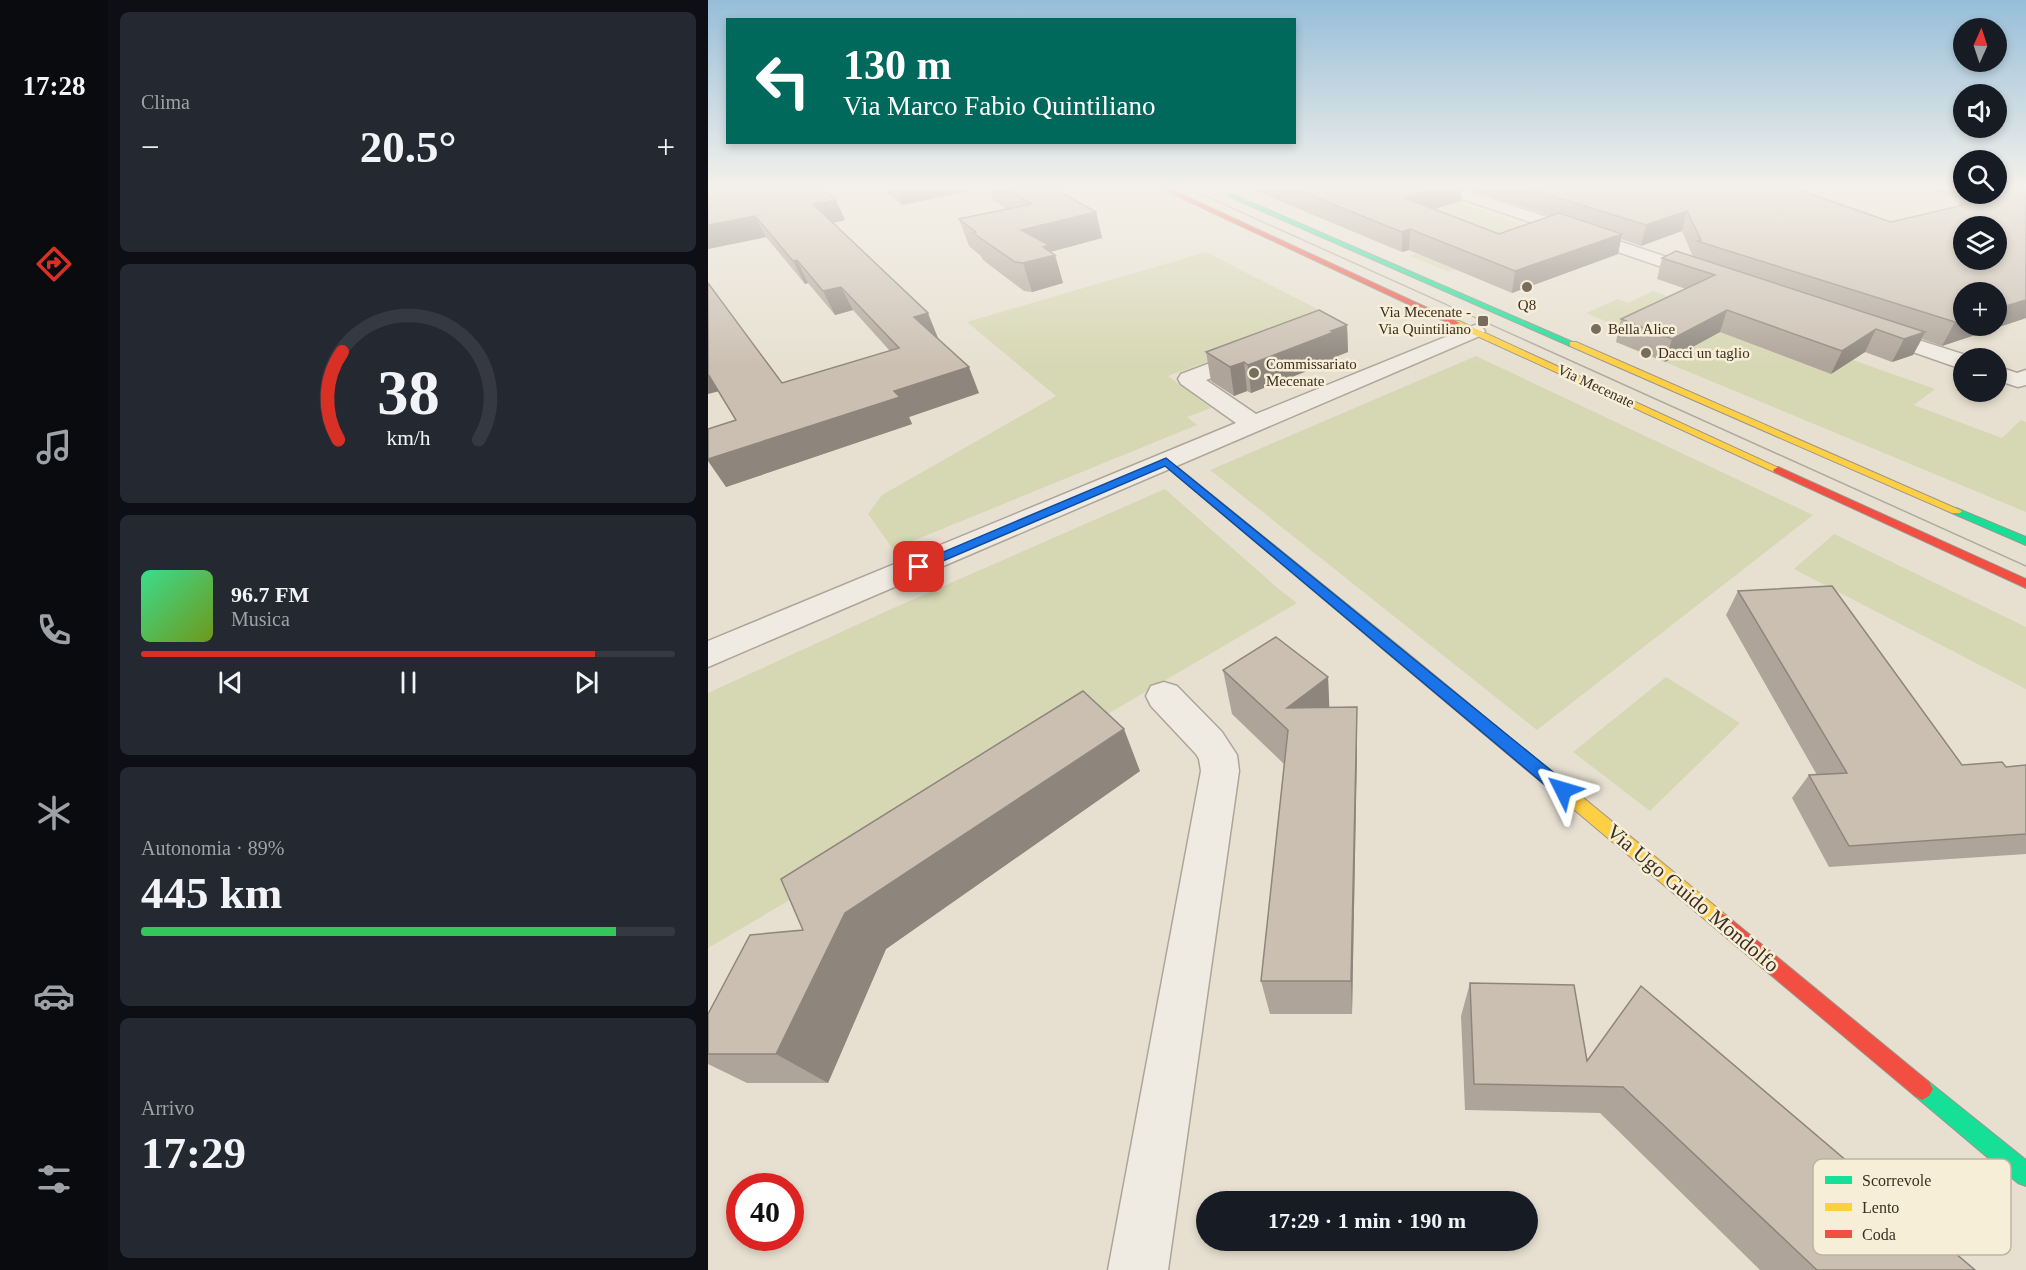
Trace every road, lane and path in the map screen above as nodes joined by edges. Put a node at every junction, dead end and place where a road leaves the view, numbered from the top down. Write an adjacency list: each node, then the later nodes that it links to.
1 (1294, 248): 6 (main road, Via Mecenate)
2 (1352, 248): 13 (main road, Via Mecenate)
3 (1624, 248): 4 (street)
4 (1716, 279)
5 (1862, 328): 8 (street)
6 (1475, 331): 11 (street); 14 (main road, Via Mecenate)
7 (1274, 347): 11 (street)
8 (1953, 358)
9 (2007, 376): 10 (street)
10 (2026, 377)
11 (1254, 424): 12 (street)
12 (1166, 461): 15 (street); 17 (main road, Via Ugo Guido Mondolfo)
13 (2026, 541)
14 (2026, 584)
15 (708, 655)
16 (1164, 696): 20 (street)
17 (2007, 1159)
18 (2011, 1163): 19 (main road, Via Ugo Guido Mondolfo)
19 (2026, 1175)
20 (1138, 1270)

